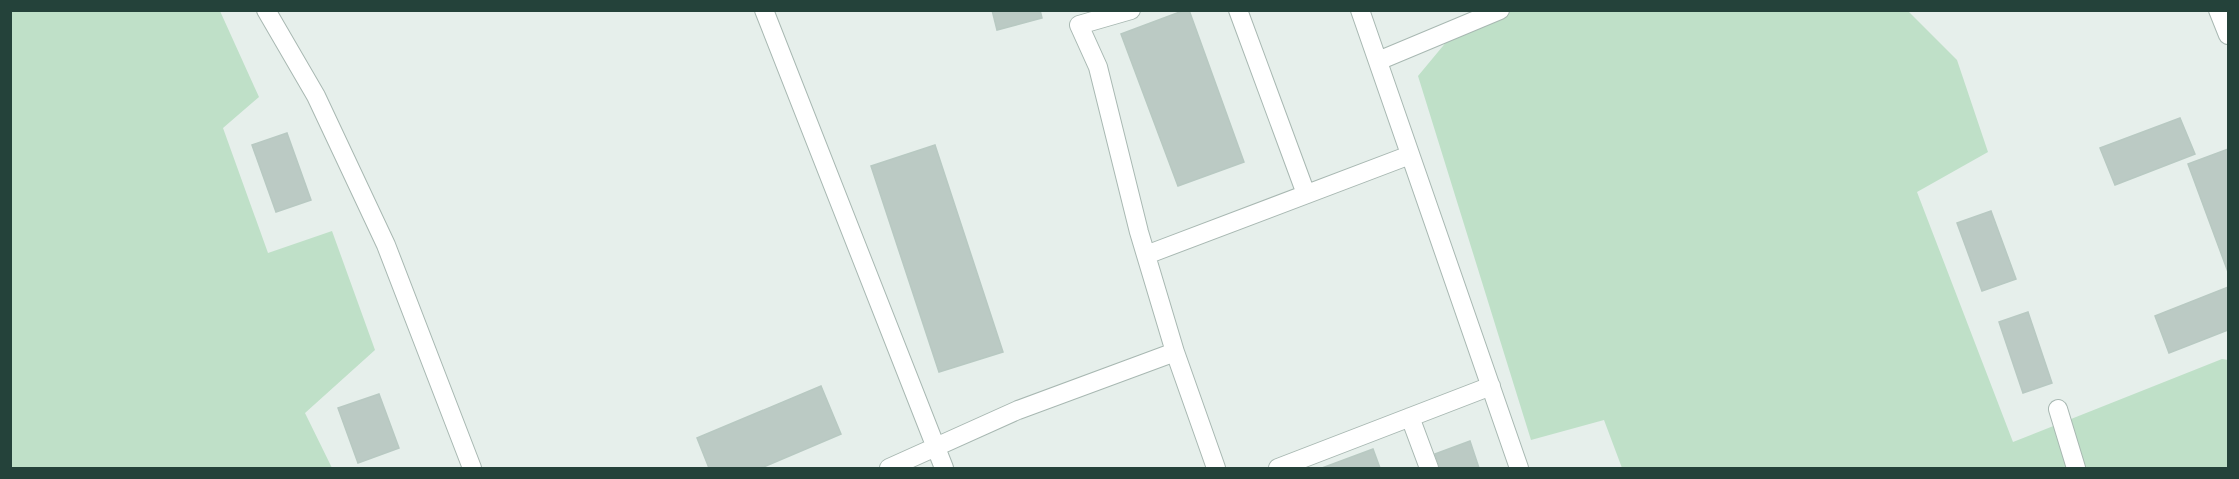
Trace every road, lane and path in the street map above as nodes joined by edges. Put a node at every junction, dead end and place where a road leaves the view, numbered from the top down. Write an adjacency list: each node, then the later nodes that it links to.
1 (266, 10): 19 (lane)
2 (764, 10): 18 (lane)
3 (1131, 10): 8 (lane)
4 (1238, 10): 12 (lane)
5 (1360, 10): 10 (lane)
6 (1500, 10): 10 (lane)
7 (2218, 10): 9 (lane)
8 (1077, 18): 13 (lane)
9 (2229, 35)
10 (1378, 61): 11 (lane)
11 (1410, 155): 12 (lane); 15 (lane)
12 (1306, 194): 13 (lane)
13 (1146, 255): 14 (lane)
14 (1175, 352): 18 (lane); 22 (lane)
15 (1491, 386): 17 (lane); 25 (lane)
16 (2058, 409): 26 (lane)
17 (1410, 417): 23 (lane); 24 (lane)
18 (936, 447): 20 (lane); 21 (lane)
19 (472, 468)
20 (889, 468)
21 (944, 468)
22 (1216, 468)
23 (1278, 468)
24 (1429, 468)
25 (1519, 468)
26 (2076, 468)

